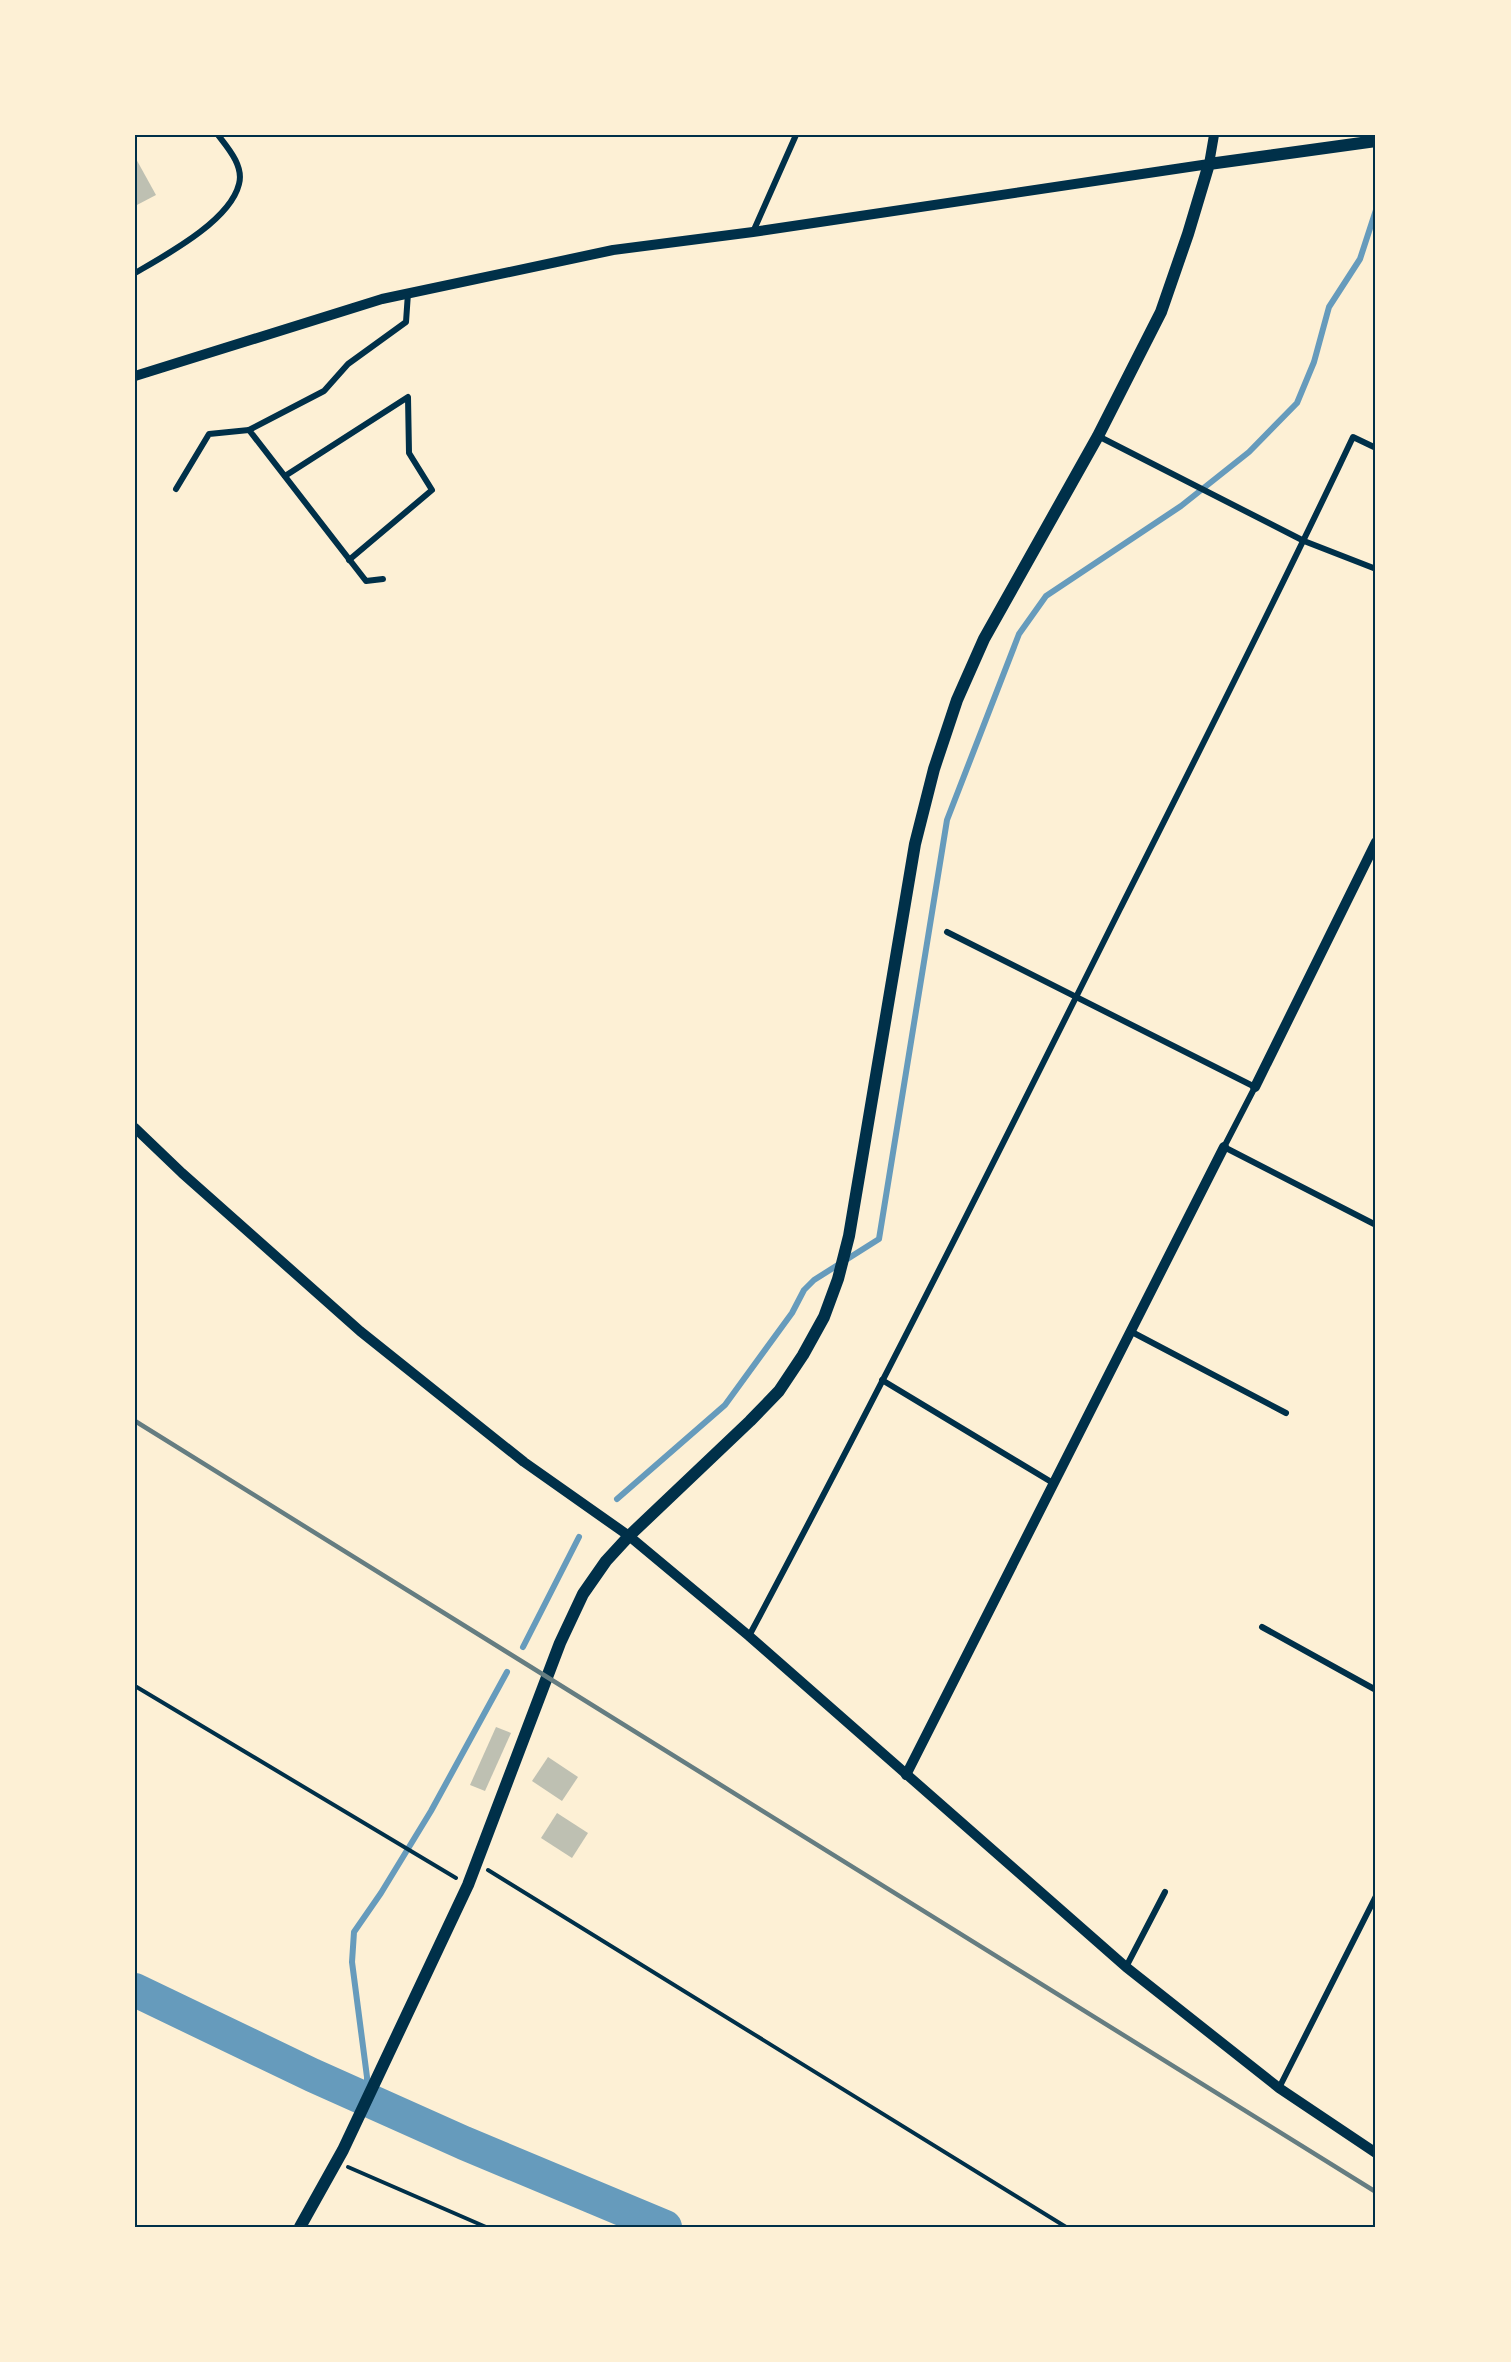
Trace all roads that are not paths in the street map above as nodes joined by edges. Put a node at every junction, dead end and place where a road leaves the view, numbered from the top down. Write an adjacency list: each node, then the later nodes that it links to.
1 (218, 135): 7 (street)
2 (796, 135): 6 (street)
3 (1214, 135): 5 (street)
4 (1376, 141): 5 (main road)
5 (1209, 165): 6 (street); 11 (main road)
6 (753, 231): 8 (street)
7 (135, 273)
8 (408, 293): 9 (street); 10 (street)
9 (135, 376)
10 (249, 430): 13 (street); 14 (street)
11 (1098, 436): 15 (street); 30 (main road)
12 (1376, 448): 15 (street)
13 (285, 476): 16 (street); 16 (street)
14 (176, 489)
15 (1304, 541): 17 (street); 21 (street)
16 (349, 560): 18 (street)
17 (1376, 569)
18 (383, 579)
19 (1376, 842): 22 (street)
20 (947, 932): 21 (street)
21 (1077, 996): 22 (street); 27 (street)
22 (1255, 1087): 24 (street)
23 (135, 1128): 30 (street)
24 (1224, 1147): 25 (street); 26 (street)
25 (1376, 1225)
26 (1130, 1331): 28 (street); 29 (street)
27 (882, 1380): 29 (street); 32 (street)
28 (1286, 1413)
29 (1053, 1483): 34 (street)
30 (629, 1536): 32 (street); 40 (main road)
31 (1262, 1627): 33 (street)
32 (748, 1636): 34 (street)
33 (1376, 1690)
34 (906, 1775): 37 (street)
35 (1165, 1892): 37 (street)
36 (1376, 1896): 38 (street)
37 (1126, 1967): 38 (street)
38 (1279, 2088): 39 (street)
39 (1376, 2153)
40 (300, 2227)

